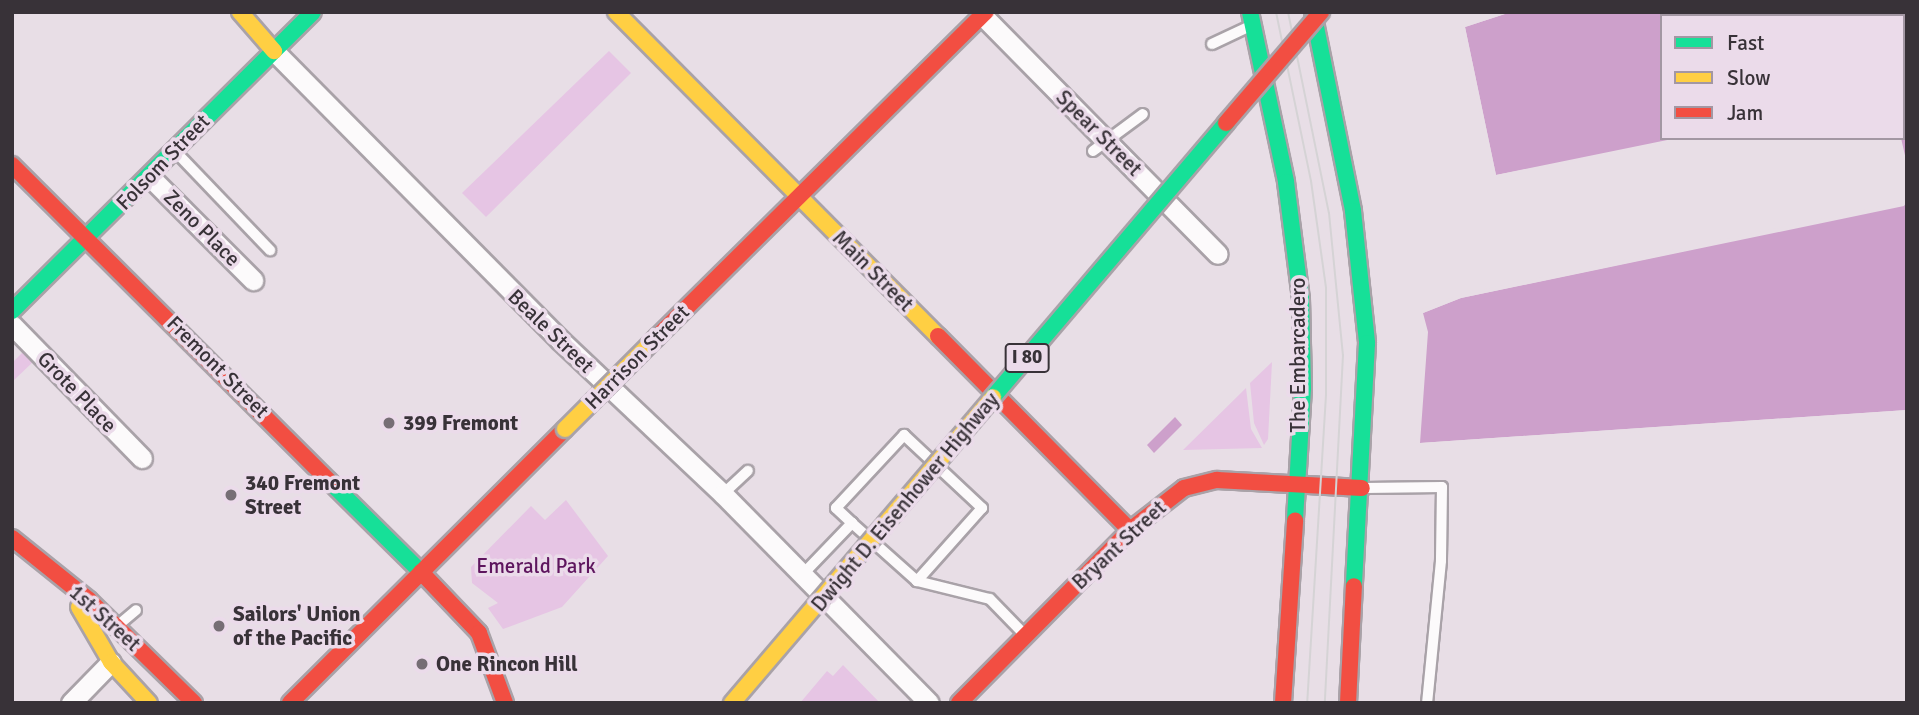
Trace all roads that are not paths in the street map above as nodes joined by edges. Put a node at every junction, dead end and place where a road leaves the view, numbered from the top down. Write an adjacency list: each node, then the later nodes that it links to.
1 (240, 12): 10 (main road, Beale Street)
2 (313, 12): 10 (main road, Folsom Street)
3 (616, 12): 16 (main road, Main Street)
4 (1313, 12): 26 (main road)
5 (1321, 12): 45 (main road, Dwight D. Eisenhower Highway / I 80, bridge)
6 (1332, 12): 46 (main road, Dwight D. Eisenhower Highway / I 80)
7 (983, 13): 12 (street, Spear Street); 16 (main road, Harrison Street)
8 (1252, 18): 9 (lane); 25 (main road, The Embarcadero)
9 (1212, 44)
10 (274, 51): 13 (main road, Folsom Street); 27 (street, Beale Street)
11 (1143, 114): 12 (lane)
12 (1099, 145): 19 (street, Spear Street)
13 (174, 150): 15 (main road, Folsom Street); 18 (lane)
14 (12, 165): 17 (main road, Fremont Street)
15 (150, 177): 17 (main road, Folsom Street); 20 (street, Zeno Place)
16 (799, 197): 29 (main road, Main Street); 31 (main road, Harrison Street, bridge)
17 (86, 239): 21 (main road, Folsom Street); 31 (main road, Fremont Street)
18 (270, 250)
19 (1218, 254)
20 (253, 280)
21 (12, 311)
22 (12, 325): 23 (street, Grote Place)
23 (142, 458)
24 (748, 471): 27 (lane)
25 (1296, 484): 26 (main road, Bryant Street); 29 (main road, Bryant Street); 49 (main road, The Embarcadero)
26 (1362, 488): 50 (main road); 51 (lane)
27 (723, 494): 32 (street, Beale Street)
28 (852, 523): 32 (lane); 33 (lane); 33 (lane)
29 (1130, 530): 37 (main road, Bryant Street)
30 (15, 546): 34 (main road); 36 (main road, 1st Street)
31 (421, 572): 43 (main road, Harrison Street); 44 (main road, Fremont Street)
32 (803, 574): 47 (street, Beale Street)
33 (917, 581): 37 (lane)
34 (79, 607): 38 (main road); 41 (main road)
35 (136, 610): 36 (lane)
36 (116, 627): 42 (main road, 1st Street)
37 (1025, 636): 48 (main road, Bryant Street)
38 (111, 662): 39 (street); 40 (main road)
39 (71, 703)
40 (149, 703)
41 (174, 703)
42 (194, 703)
43 (290, 703)
44 (505, 703)
45 (732, 703)
46 (744, 703)
47 (929, 703)
48 (959, 703)
49 (1283, 703)
50 (1348, 703)
51 (1427, 703)

